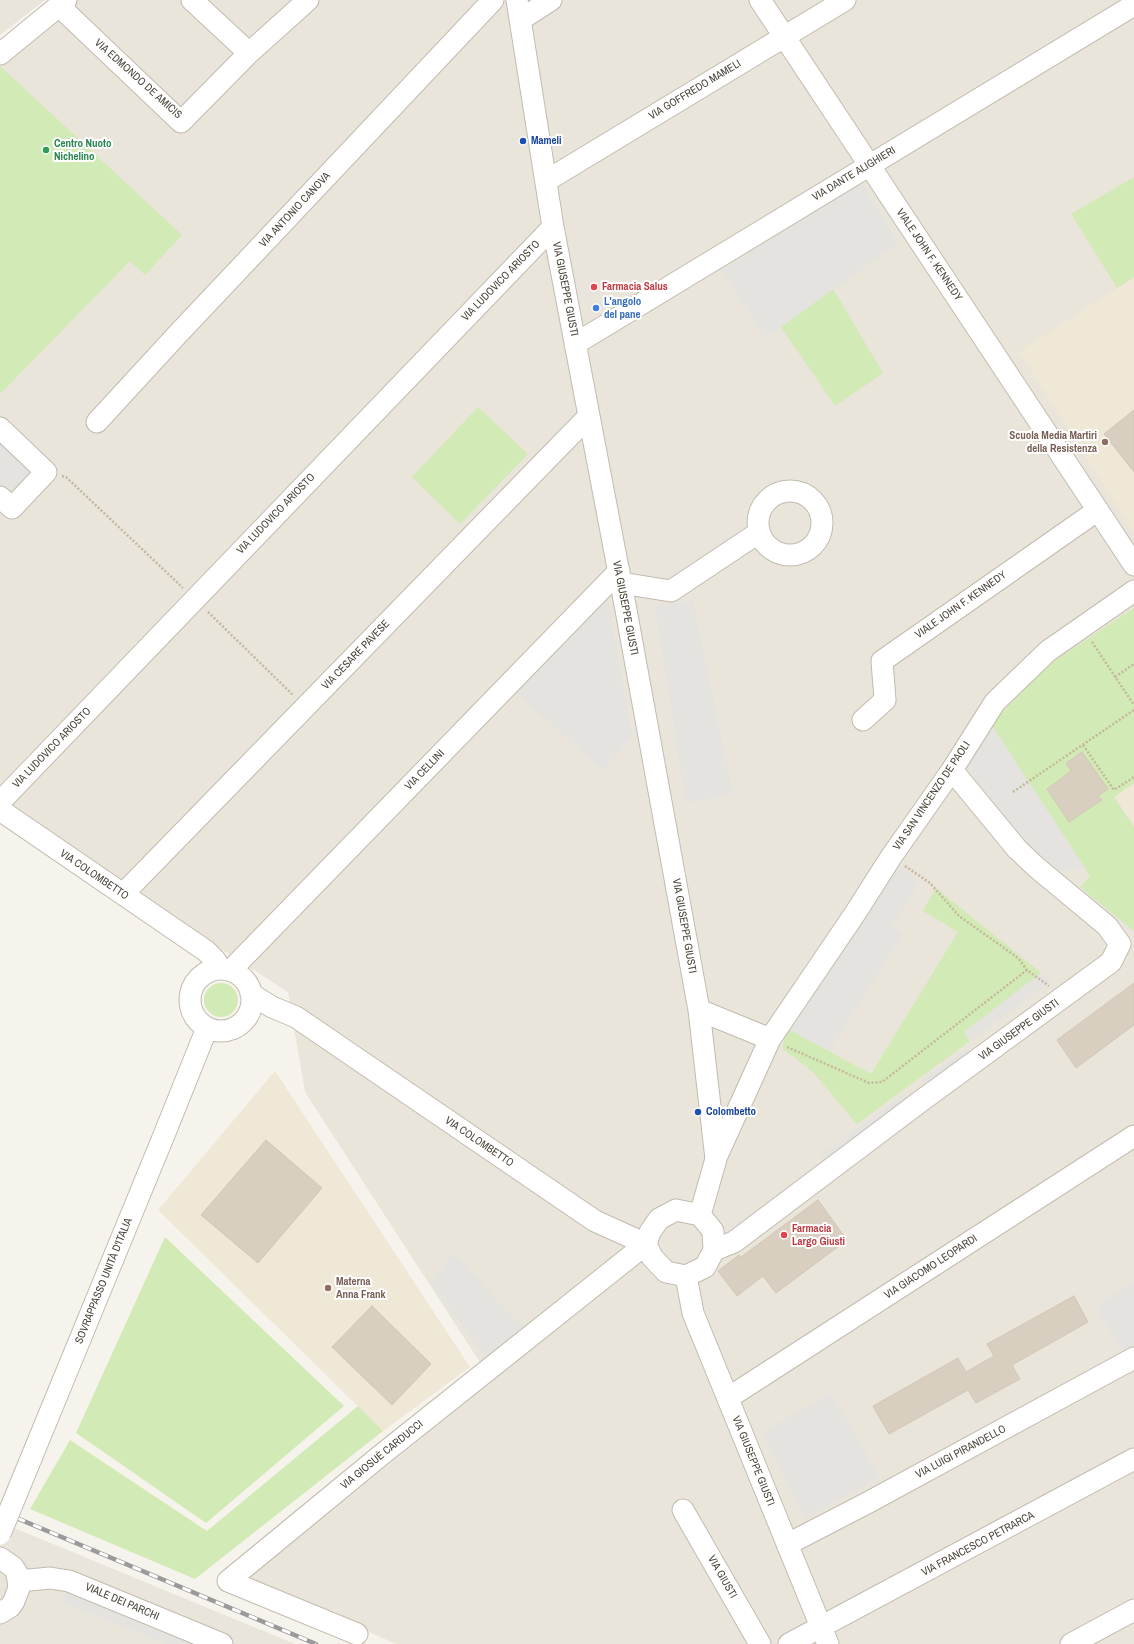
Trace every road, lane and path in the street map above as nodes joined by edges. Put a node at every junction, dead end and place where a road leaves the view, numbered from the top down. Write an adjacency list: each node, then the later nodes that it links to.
1 (192, 0): 11 (street)
2 (308, 0): 11 (street, VIA EDMONDO DE AMICIS)
3 (493, 0): 18 (street, VIA ANTONIO CANOVA)
4 (552, 0): 9 (street)
5 (760, 0): 10 (street, VIALE JOHN F. KENNEDY)
6 (845, 0): 10 (street, VIA GOFFREDO MAMELI)
7 (62, 3): 11 (street, VIA EDMONDO DE AMICIS); 12 (street)
8 (1134, 5): 13 (street, VIA DANTE ALIGHIERI)
9 (518, 10): 14 (street, VIA GIUSEPPE GIUSTI)
10 (784, 38): 13 (street, VIALE JOHN F. KENNEDY); 14 (street, VIA GOFFREDO MAMELI)
11 (249, 53)
12 (0, 54)
13 (869, 166): 16 (street, VIA DANTE ALIGHIERI); 22 (street, VIALE JOHN F. KENNEDY)
14 (546, 181): 15 (street, VIA GIUSEPPE GIUSTI)
15 (552, 227): 16 (street, VIA GIUSEPPE GIUSTI); 27 (street, VIA LUDOVICO ARIOSTO)
16 (575, 344): 17 (street, VIA GIUSEPPE GIUSTI)
17 (589, 416): 25 (street, VIA GIUSEPPE GIUSTI); 32 (street, VIA CESARE PAVESE)
18 (97, 422)
19 (0, 428): 20 (street)
20 (46, 472): 21 (street); 27 (path)
21 (4, 508)
22 (1098, 510): 24 (street, VIALE JOHN F. KENNEDY); 34 (street, VIALE JOHN F. KENNEDY)
23 (758, 533): 25 (street)
24 (1134, 564)
25 (620, 577): 44 (street, VIA CELLINI); 49 (street, VIA GIUSEPPE GIUSTI)
26 (1134, 591): 28 (street, VIA SAN VINCENZO DE PAOLI)
27 (194, 599): 32 (path); 39 (street, VIA LUDOVICO ARIOSTO)
28 (1082, 627): 30 (path); 36 (street, VIA SAN VINCENZO DE PAOLI)
29 (1134, 664): 30 (path)
30 (1115, 677): 31 (path)
31 (1134, 705)
32 (306, 707): 42 (street, VIA CESARE PAVESE)
33 (1134, 710): 35 (path)
34 (863, 720)
35 (1082, 745): 37 (path); 38 (path)
36 (952, 770): 41 (street, VIA SAN VINCENZO DE PAOLI); 48 (street, VIA GIUSEPPE GIUSTI)
37 (1134, 777)
38 (1013, 792)
39 (0, 802)
40 (0, 810): 42 (street, VIA COLOMBETTO)
41 (891, 857): 45 (path); 53 (street, VIA SAN VINCENZO DE PAOLI)
42 (123, 894): 43 (street, VIA COLOMBETTO)
43 (189, 940): 44 (street, VIA COLOMBETTO); 46 (street, VIA COLOMBETTO)
44 (226, 970): 46 (street); 47 (street, VIA COLOMBETTO)
45 (1027, 970): 48 (path); 53 (path)
46 (196, 980): 51 (street, VIA COLOMBETTO)
47 (251, 994): 50 (street); 52 (street, VIA COLOMBETTO)
48 (1063, 998): 58 (street, VIA GIUSEPPE GIUSTI)
49 (699, 1010): 53 (street); 55 (street, VIA GIUSEPPE GIUSTI)
50 (241, 1024): 51 (street, VIA COLOMBETTO); 52 (street, VIA COLOMBETTO)
51 (207, 1028): 64 (street, SOVRAPPASSO UNITÀ D'ITALIA, bridge)
52 (317, 1031): 57 (street, VIA COLOMBETTO)
53 (770, 1039): 55 (street, VIA SAN VINCENZO DE PAOLI)
54 (1134, 1136): 61 (street, VIA GIACOMO LEOPARDI)
55 (716, 1159): 56 (street, VIA GIUSEPPE GIUSTI)
56 (700, 1215): 57 (street); 58 (street)
57 (646, 1244): 59 (street); 70 (street, VIA GIOSUÈ CARDUCCI)
58 (714, 1250): 59 (street)
59 (686, 1276): 61 (street, VIA GIUSEPPE GIUSTI)
60 (1134, 1358): 65 (street, VIA LUIGI PIRANDELLO)
61 (728, 1398): 65 (street, VIA GIUSEPPE GIUSTI)
62 (1134, 1459): 71 (street, VIA FRANCESCO PETRARCA)
63 (683, 1510): 73 (street, VIA GIUSTI)
64 (0, 1534)
65 (788, 1544): 71 (street, VIA GIUSEPPE GIUSTI)
66 (0, 1558): 67 (street)
67 (19, 1580): 69 (street); 72 (street, VIALE DEI PARCHI)
68 (1134, 1610): 75 (street)
69 (0, 1613)
70 (357, 1634)
71 (825, 1636): 74 (street)
72 (222, 1644)
73 (760, 1644)
74 (790, 1644)
75 (1071, 1644)

